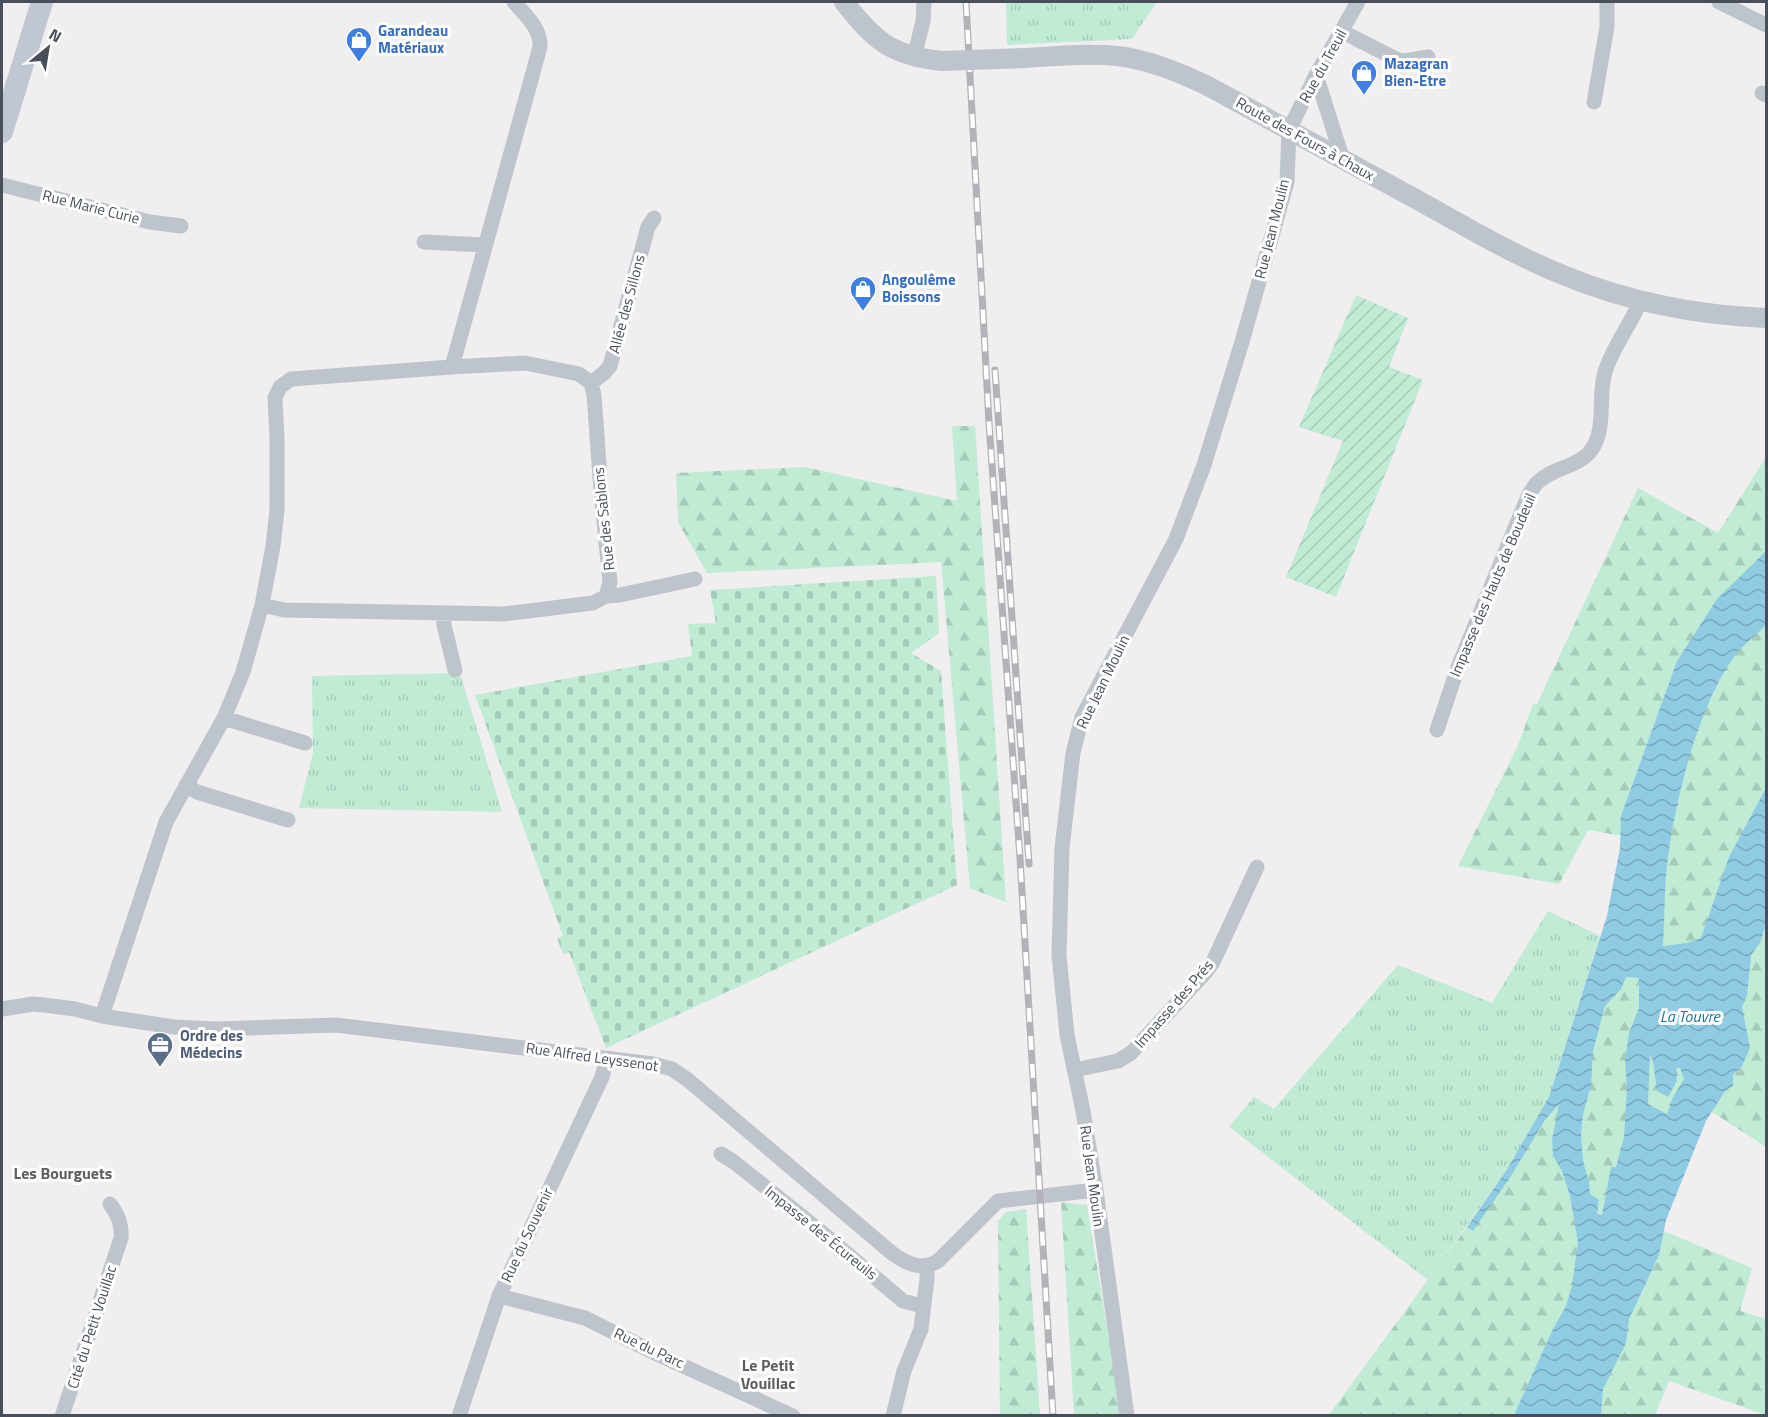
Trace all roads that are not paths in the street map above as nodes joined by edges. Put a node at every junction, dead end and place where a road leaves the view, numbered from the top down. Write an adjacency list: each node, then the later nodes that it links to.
1 (42, 2): 15 (main road)
2 (514, 2): 21 (street)
3 (844, 2): 11 (street, Route des Fours à Chaux)
4 (924, 2): 11 (street)
5 (1358, 2): 9 (street, Rue du Treuil)
6 (1607, 2): 13 (street)
7 (1719, 2): 8 (street)
8 (1767, 25)
9 (1341, 31): 10 (street); 12 (street, Rue du Treuil)
10 (1428, 57)
11 (914, 58): 14 (street, Route des Fours à Chaux, bridge)
12 (1316, 75): 14 (street, Rue du Treuil); 16 (street)
13 (1594, 102)
14 (1289, 130): 16 (street, Route des Fours à Chaux); 40 (street, Rue Jean Moulin)
15 (2, 132)
16 (1343, 160): 22 (street, Route des Fours à Chaux)
17 (2, 185): 19 (street, Rue Marie Curie)
18 (654, 218): 25 (street, Allée des Sillons)
19 (181, 226)
20 (424, 242): 21 (street)
21 (484, 245): 24 (street)
22 (1640, 300): 23 (street, Route des Fours à Chaux); 32 (street, Impasse des Hauts de Boudeuil)
23 (1767, 318)
24 (452, 367): 25 (street); 28 (street)
25 (591, 383): 27 (street, Rue des Sablons)
26 (695, 579): 27 (street)
27 (606, 596): 29 (street)
28 (262, 605): 29 (street); 31 (street)
29 (443, 613): 30 (street)
30 (455, 670)
31 (224, 718): 33 (street); 34 (street)
32 (1437, 730)
33 (305, 743)
34 (186, 785): 35 (street); 38 (street)
35 (288, 820)
36 (1257, 867): 40 (street, Impasse des Prés)
37 (2, 1009): 38 (street, Rue Alfred Leyssenot)
38 (102, 1016): 39 (street, Rue Alfred Leyssenot)
39 (607, 1059): 44 (street, Rue Alfred Leyssenot); 45 (street, Rue du Souvenir)
40 (1074, 1070): 42 (street, Rue Jean Moulin)
41 (721, 1154): 46 (street, Impasse des Écureuils)
42 (1096, 1190): 44 (street); 51 (street, Rue Jean Moulin)
43 (110, 1204): 47 (street, Cité du Petit Vouillac)
44 (927, 1266): 46 (street)
45 (499, 1296): 48 (street, Rue du Souvenir); 49 (street, Rue du Parc)
46 (922, 1306): 50 (street)
47 (62, 1416)
48 (459, 1416)
49 (793, 1416)
50 (893, 1416)
51 (1127, 1416)

